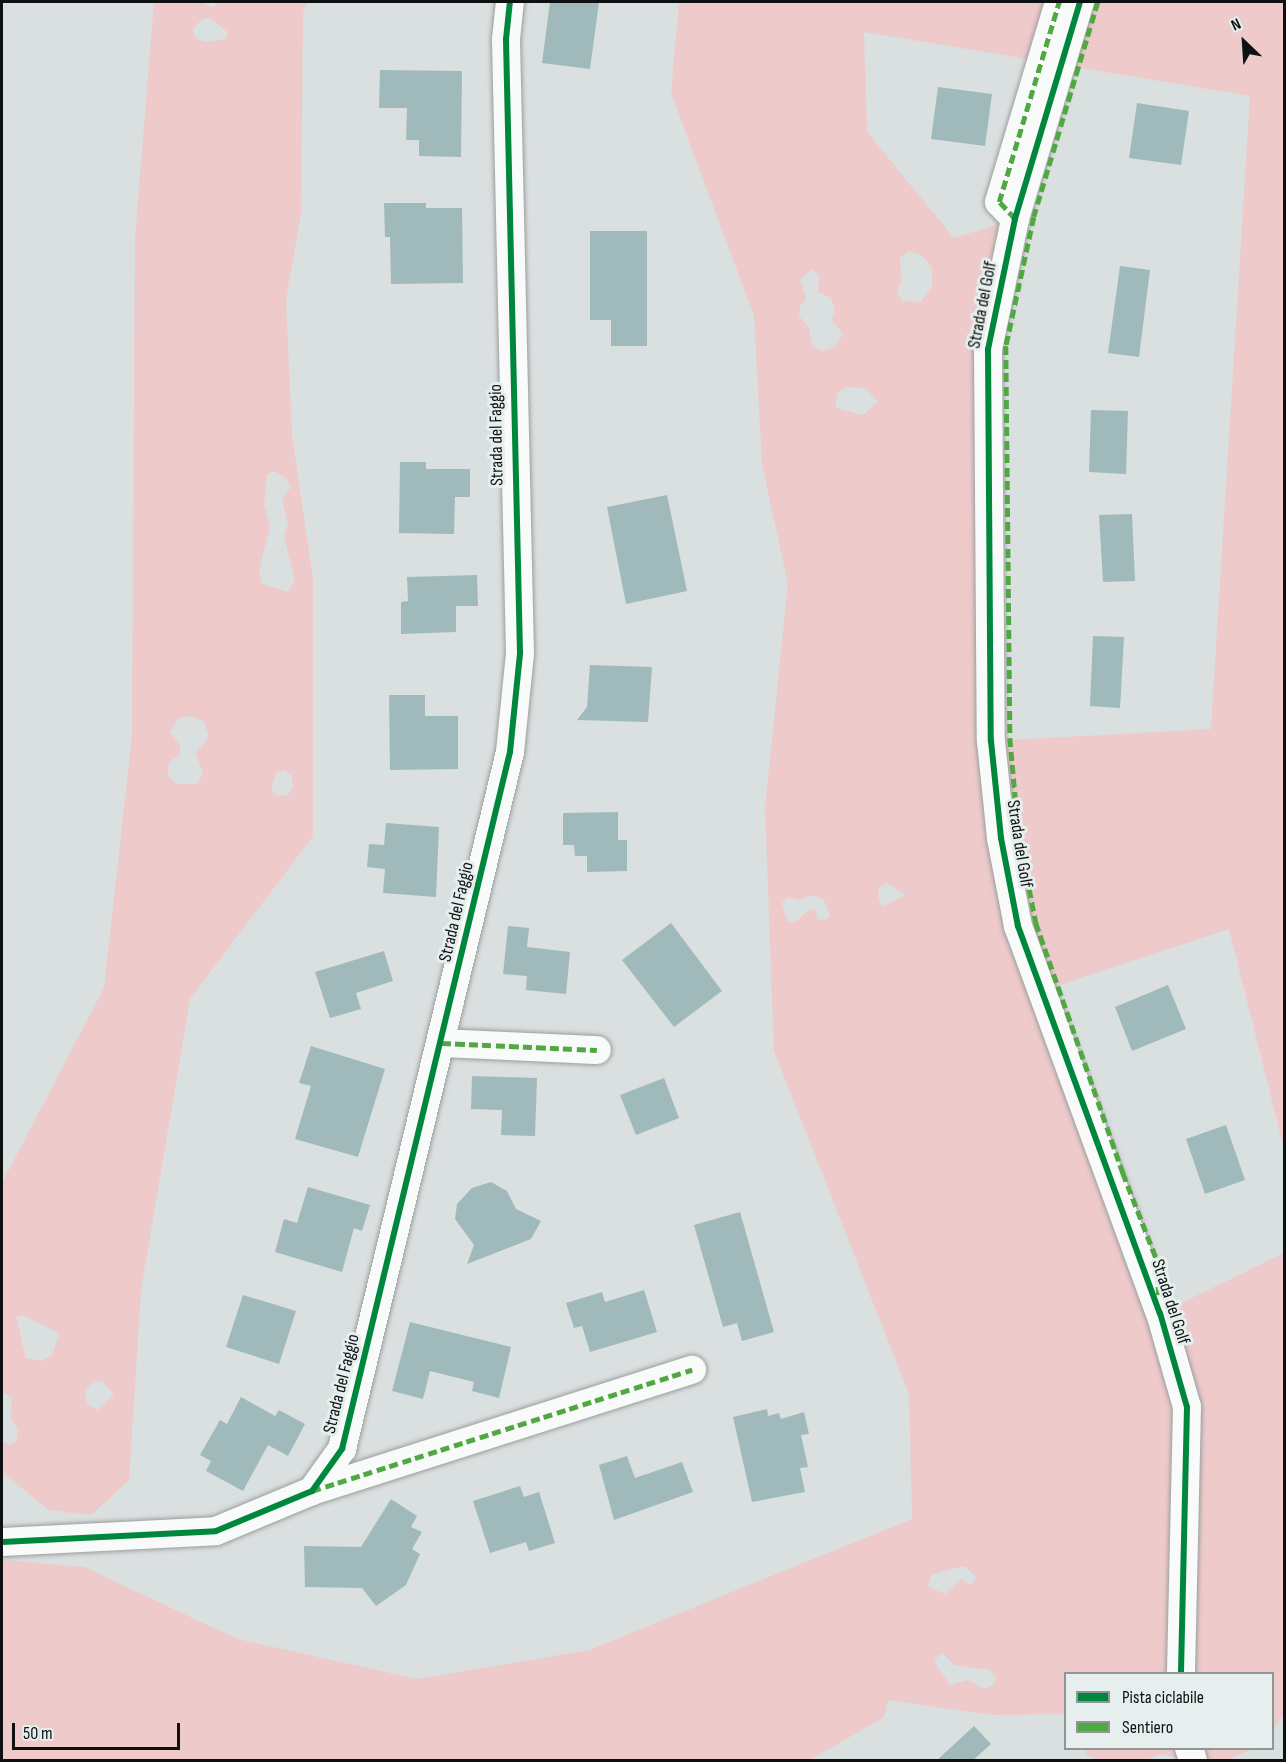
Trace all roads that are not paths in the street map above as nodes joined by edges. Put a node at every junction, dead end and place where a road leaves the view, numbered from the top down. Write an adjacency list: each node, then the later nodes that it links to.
1 (510, 2): 6 (street, Strada del Faggio)
2 (1059, 2): 5 (street)
3 (1080, 2): 5 (street, Strada del Golf)
4 (1098, 2): 8 (street, Strada del Golf)
5 (1016, 219): 8 (street, Strada del Golf)
6 (442, 1043): 7 (street); 10 (street, Strada del Faggio)
7 (597, 1050)
8 (1160, 1313): 12 (street, Strada del Golf)
9 (692, 1370): 10 (street)
10 (312, 1491): 11 (street)
11 (2, 1542)
12 (1181, 1672)

